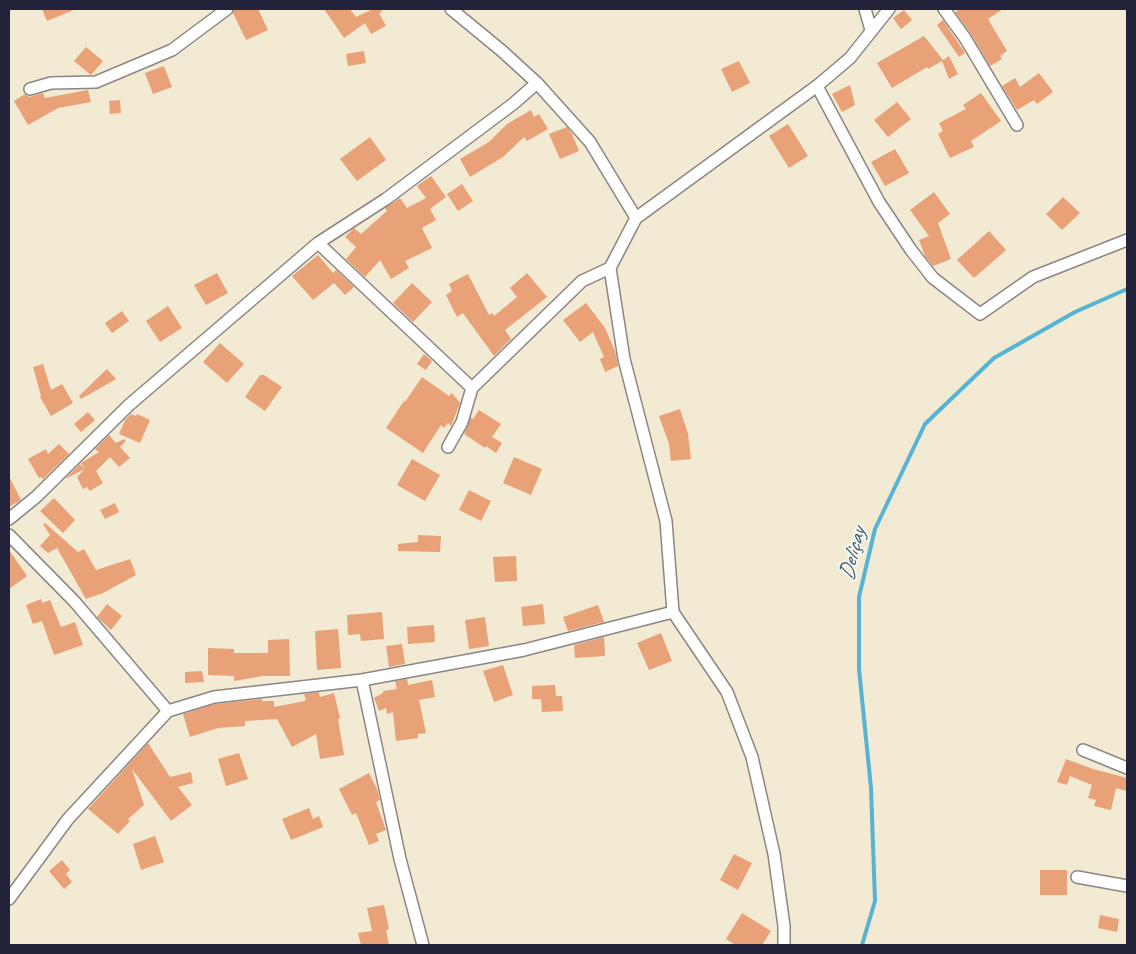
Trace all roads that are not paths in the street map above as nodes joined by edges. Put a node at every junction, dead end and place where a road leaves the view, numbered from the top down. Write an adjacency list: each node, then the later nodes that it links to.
1 (227, 9): 9 (street)
2 (451, 9): 7 (street)
3 (865, 9): 6 (street)
4 (890, 9): 6 (street)
5 (944, 9): 10 (street)
6 (871, 30): 8 (street)
7 (537, 83): 11 (street); 13 (street)
8 (818, 86): 11 (street); 12 (street)
9 (30, 89)
10 (1017, 125)
11 (636, 218): 14 (street)
12 (1127, 240)
13 (318, 243): 15 (street); 17 (street)
14 (610, 268): 15 (street); 19 (street)
15 (472, 388): 16 (street)
16 (448, 446)
17 (9, 519)
18 (9, 535): 21 (street)
19 (673, 612): 20 (street); 28 (street)
20 (362, 680): 21 (street); 27 (street)
21 (168, 711): 26 (street)
22 (1083, 750): 23 (street)
23 (1127, 768)
24 (1078, 877): 25 (street)
25 (1127, 886)
26 (9, 899)
27 (423, 945)
28 (784, 945)

